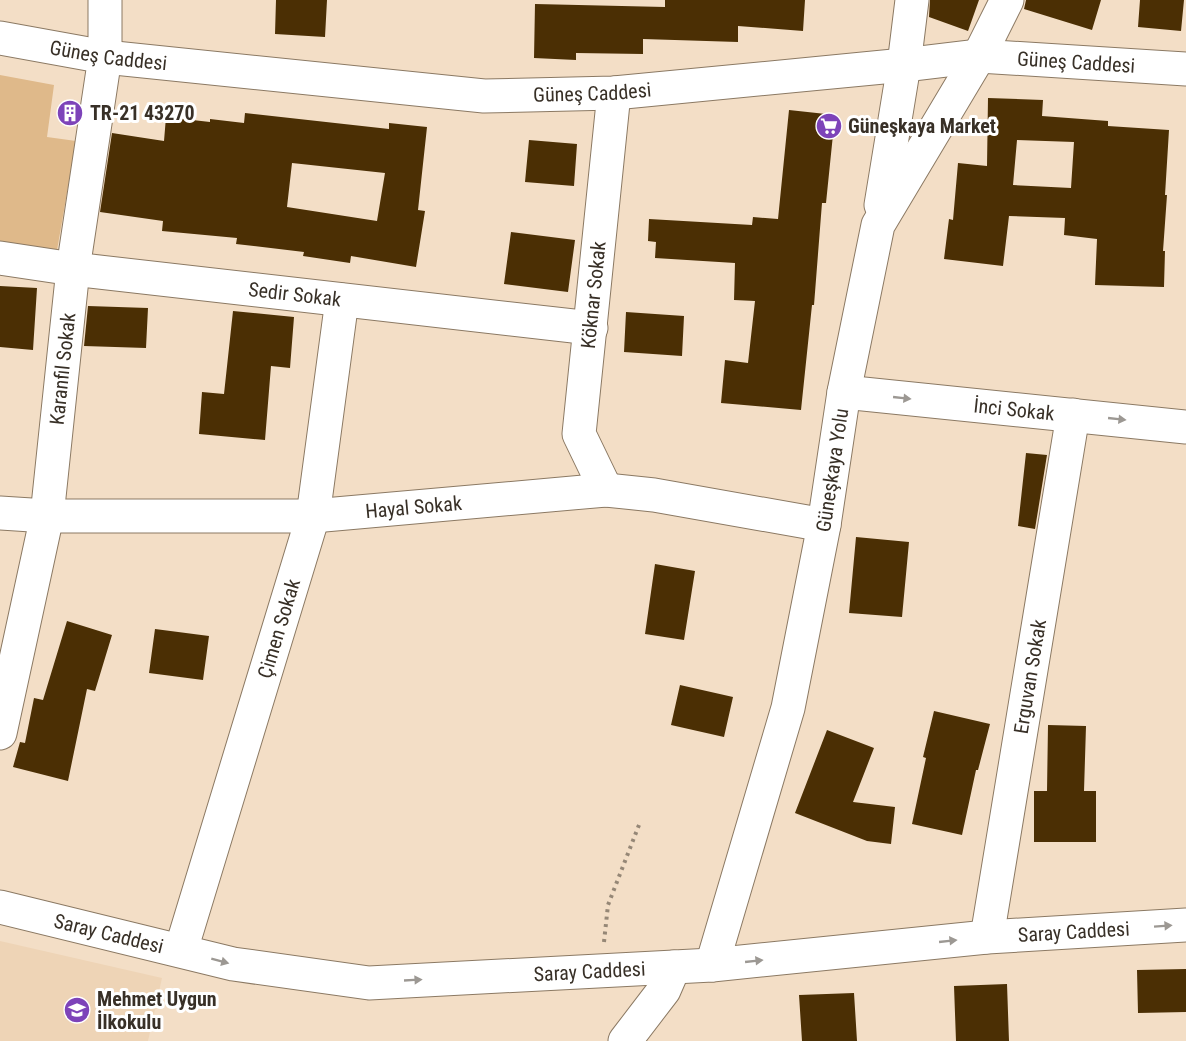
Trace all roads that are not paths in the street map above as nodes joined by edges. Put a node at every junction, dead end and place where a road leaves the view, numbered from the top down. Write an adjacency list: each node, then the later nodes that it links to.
1 (105, 0): 6 (street, Karanfil Sokak)
2 (912, 0): 7 (street)
3 (1007, 0): 5 (street, Güneşkaya Yolu)
4 (0, 38): 6 (street, Güneş Caddesi)
5 (979, 56): 7 (street, Güneş Caddesi); 8 (street, Güneş Caddesi); 10 (street, Güneşkaya Yolu)
6 (105, 57): 9 (street, Güneş Caddesi); 12 (street, Karanfil Sokak)
7 (904, 65): 9 (street, Güneş Caddesi); 10 (street)
8 (1186, 69)
9 (614, 93): 14 (street, Köknar Sokak)
10 (878, 225): 15 (street, Güneşkaya Yolu)
11 (0, 258): 12 (street, Sedir Sokak)
12 (74, 269): 13 (street, Sedir Sokak); 20 (street, Karanfil Sokak)
13 (342, 300): 14 (street, Sedir Sokak); 21 (street, Çimen Sokak)
14 (591, 328): 18 (street, Köknar Sokak)
15 (844, 392): 16 (street, İnci Sokak, one-way to 16); 22 (street, Güneşkaya Yolu)
16 (1073, 415): 17 (street, İnci Sokak, one-way to 17); 26 (street, Erguvan Sokak)
17 (1186, 420)
18 (606, 490): 21 (street, Hayal Sokak); 22 (street, Hayal Sokak)
19 (0, 513): 20 (street, Hayal Sokak)
20 (46, 516): 21 (street, Hayal Sokak); 23 (street, Karanfil Sokak)
21 (313, 516): 27 (street, Çimen Sokak)
22 (824, 525): 28 (street, Güneşkaya Yolu)
23 (0, 734)
24 (0, 907): 27 (street, Saray Caddesi)
25 (1186, 925): 26 (street, Saray Caddesi, one-way to 25)
26 (987, 937): 28 (street, Saray Caddesi, one-way to 26)
27 (181, 950): 29 (street, Saray Caddesi, one-way to 29)
28 (712, 965): 29 (street, Saray Caddesi)
29 (674, 968): 30 (street)
30 (625, 1041)

